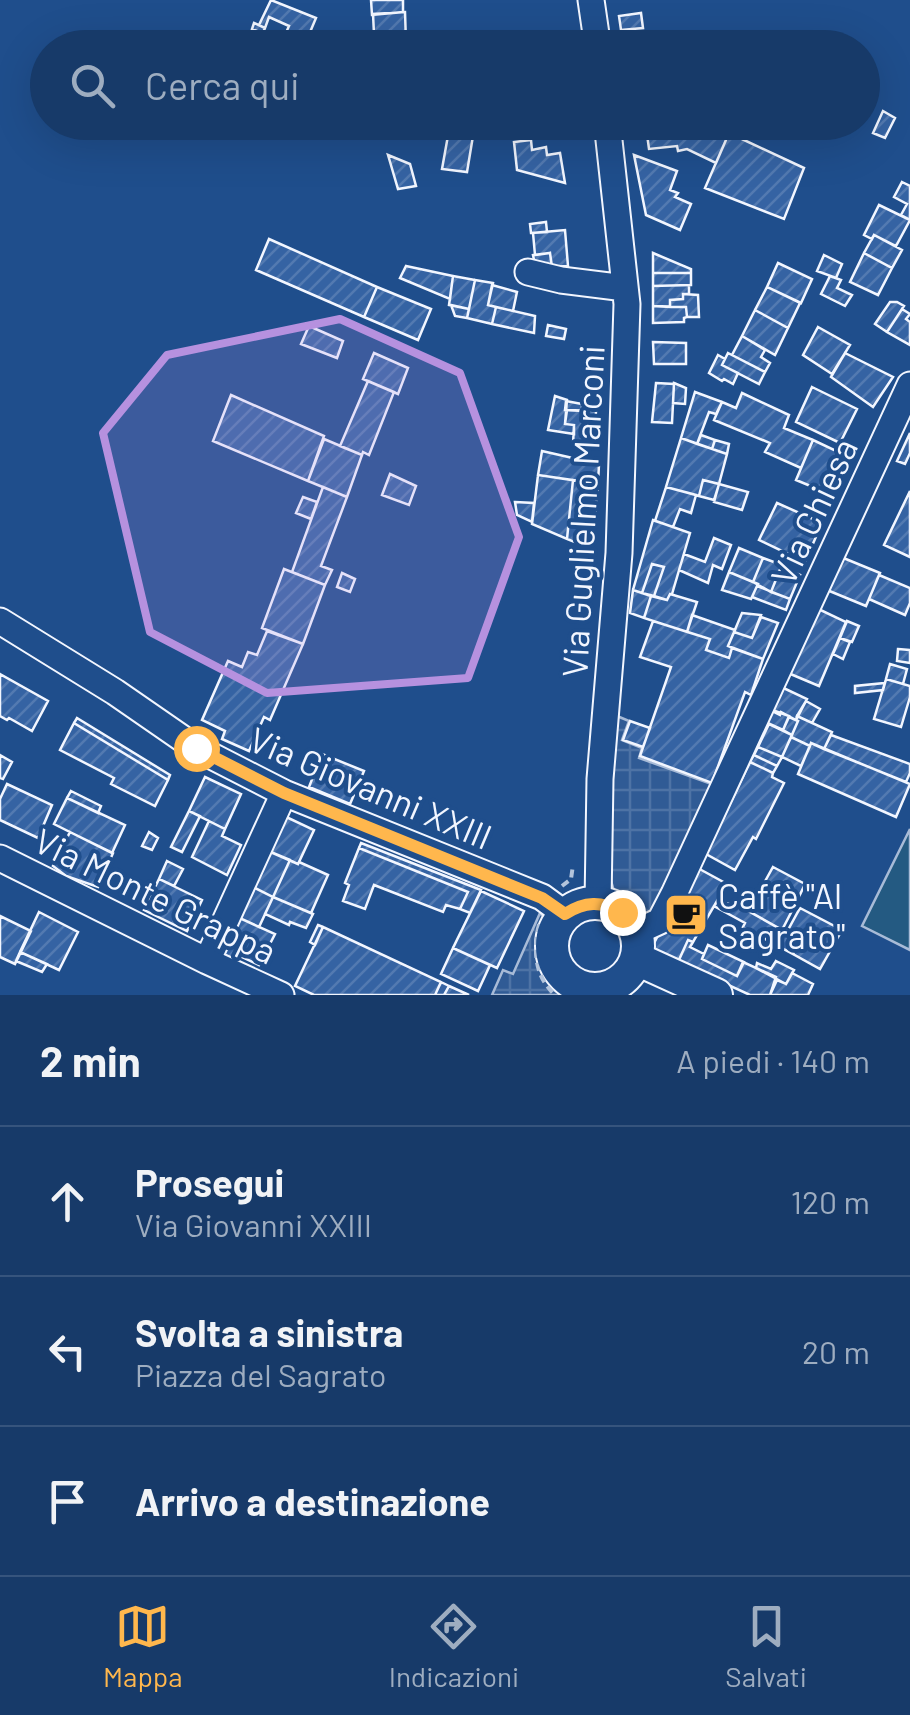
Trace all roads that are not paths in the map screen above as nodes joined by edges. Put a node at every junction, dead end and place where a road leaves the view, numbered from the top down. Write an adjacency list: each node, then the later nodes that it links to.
1 (591, 0): 2 (street)
2 (595, 30)
3 (609, 140): 5 (street, Via Guglielmo Marconi)
4 (528, 272): 5 (street)
5 (625, 288): 10 (street, Via Guglielmo Marconi)
6 (910, 385): 12 (street, Via Chiesa)
7 (0, 622): 8 (street, Via Giovanni XXIII)
8 (284, 793): 11 (street, Via Giovanni XXIII); 13 (street)
9 (0, 858): 13 (street, Via Monte Grappa)
10 (598, 903): 11 (main road); 12 (main road)
11 (565, 914): 14 (main road)
12 (636, 946): 14 (main road); 16 (main road)
13 (207, 961): 15 (street, Via Monte Grappa)
14 (597, 993)
15 (281, 995)
16 (716, 995)

